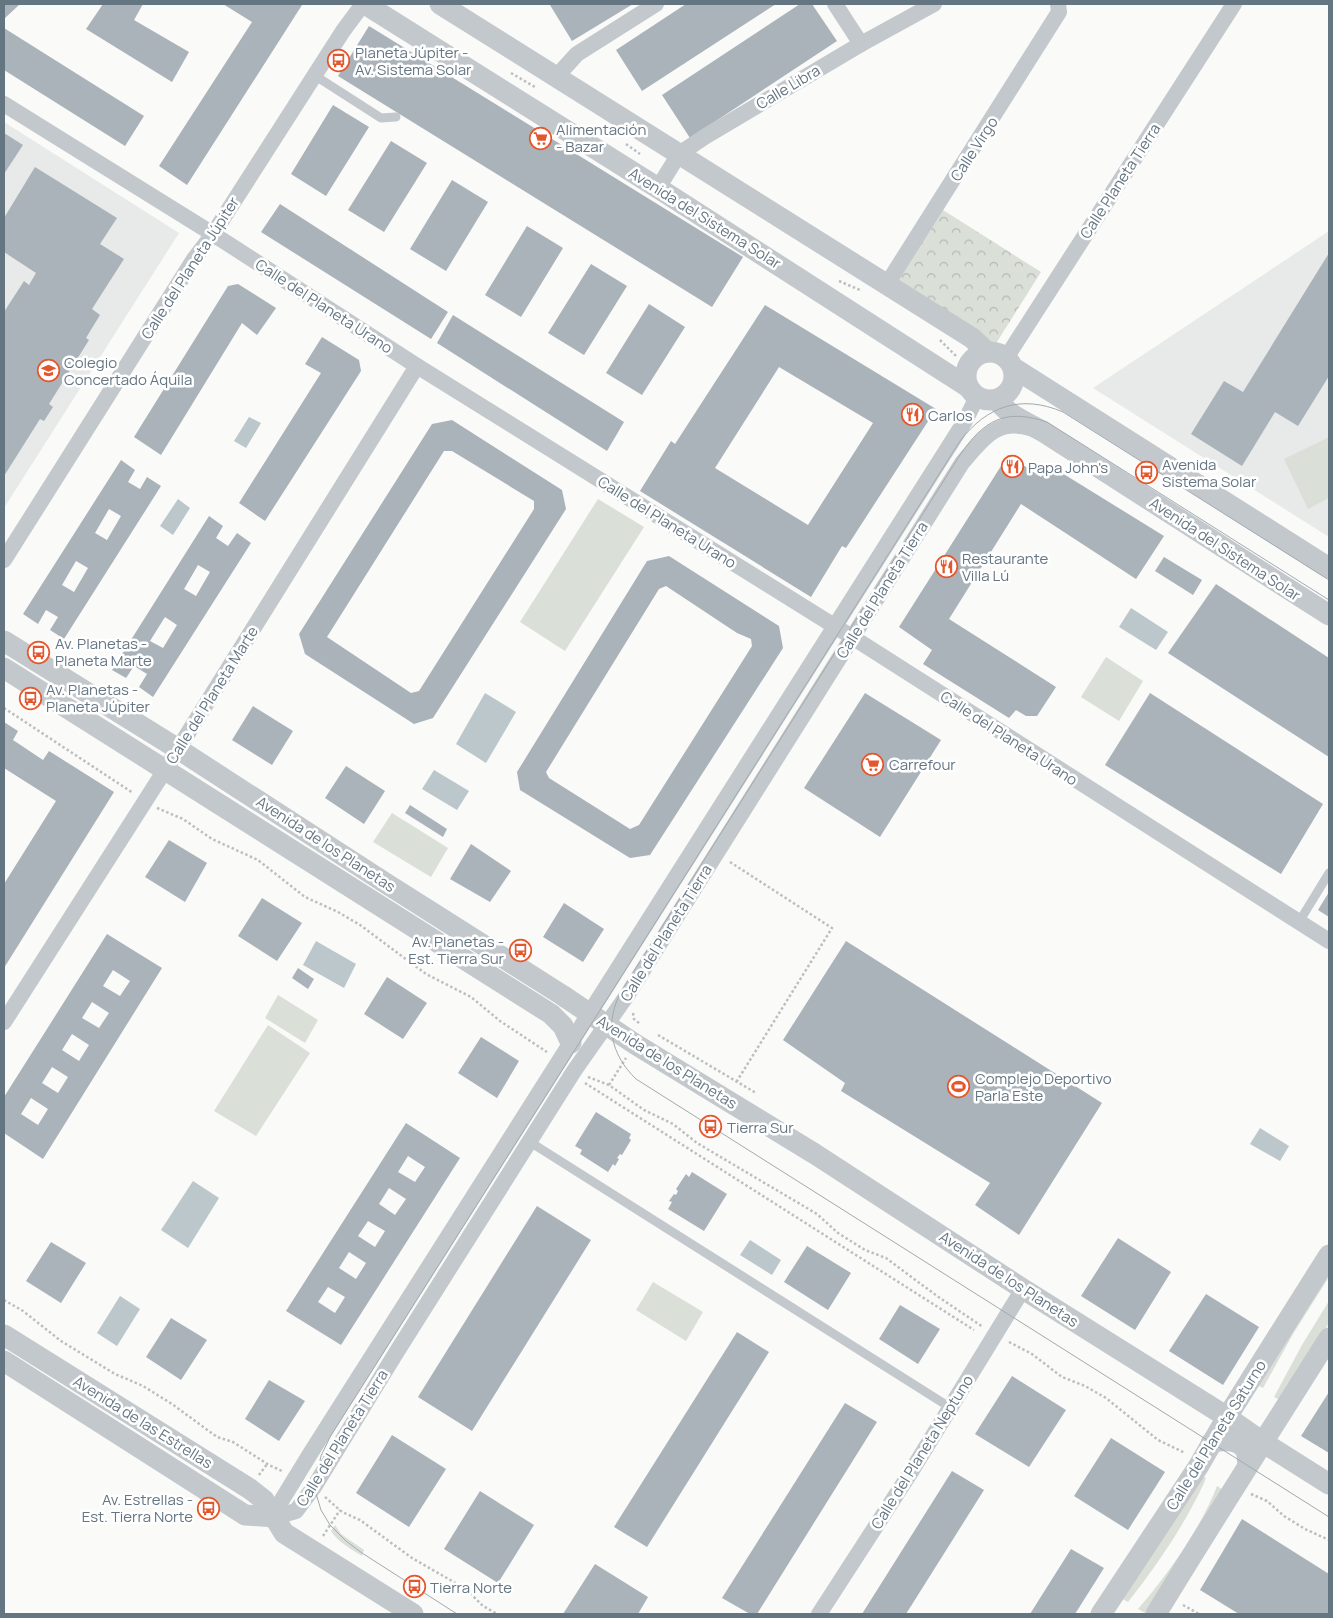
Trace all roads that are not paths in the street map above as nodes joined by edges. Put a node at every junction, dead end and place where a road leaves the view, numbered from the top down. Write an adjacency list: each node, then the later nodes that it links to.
1 (364, 4): 9 (street, Calle del Planeta Júpiter); 14 (street, Avenida del Sistema Solar)
2 (440, 4): 10 (street)
3 (656, 4): 10 (street)
4 (835, 4): 8 (street)
5 (934, 4): 8 (street, Calle Libra)
6 (1232, 6): 17 (street, Calle Planeta Tierra)
7 (1061, 7): 16 (street, Calle Virgo)
8 (861, 44): 13 (street, Calle Libra)
9 (314, 75): 12 (lane); 15 (street, Calle del Planeta Júpiter)
10 (556, 76): 13 (street)
11 (4, 104): 15 (street, Calle del Planeta Urano)
12 (396, 116)
13 (679, 154): 14 (street, Calle Libra); 16 (street)
14 (658, 188): 19 (street, Avenida del Sistema Solar)
15 (213, 234): 18 (street, Calle del Planeta Urano); 21 (street, Calle del Planeta Júpiter)
16 (887, 284): 17 (street)
17 (1002, 359): 19 (street); 19 (street); 22 (street)
18 (417, 366): 24 (street, Calle del Planeta Urano); 28 (street, Calle del Planeta Marte)
19 (981, 395): 20 (street, Avenida del Sistema Solar); 24 (street, Calle del Planeta Tierra)
20 (1042, 431): 23 (street, Avenida del Sistema Solar); 25 (street, Calle del Planeta Tierra)
21 (4, 560)
22 (1329, 568)
23 (1329, 615)
24 (835, 626): 25 (street, Calle del Planeta Urano); 33 (street, Calle del Planeta Tierra)
25 (852, 637): 31 (street, Calle del Planeta Urano); 33 (street, Calle del Planeta Tierra)
26 (4, 641): 28 (street, Avenida de los Planetas)
27 (4, 668): 29 (street, Avenida de los Planetas)
28 (178, 749): 29 (street, Calle del Planeta Marte); 33 (street, Avenida de los Planetas)
29 (165, 770): 34 (street, Calle del Planeta Marte); 35 (street, Avenida de los Planetas)
30 (1329, 873): 31 (lane)
31 (1299, 922): 32 (street, Calle del Planeta Urano)
32 (1329, 941)
33 (599, 1018): 35 (street, Calle del Planeta Tierra); 36 (street, Calle del Planeta Tierra); 38 (street, Avenida de los Planetas)
34 (4, 1022)
35 (571, 1043): 48 (street, Calle del Planeta Tierra)
36 (530, 1142): 42 (lane); 48 (street, Calle del Planeta Tierra)
37 (1329, 1255): 43 (street, Calle del Planeta Saturno)
38 (1023, 1289): 42 (street, Calle del Planeta Neptuno); 43 (street, Avenida de los Planetas)
39 (4, 1335): 48 (street, Avenida de las Estrellas)
40 (1329, 1338): 45 (street)
41 (4, 1361): 48 (street, Avenida de las Estrellas)
42 (951, 1408): 50 (street, Calle del Planeta Neptuno)
43 (1227, 1416): 44 (street, Calle del Planeta Saturno); 45 (street, Avenida de los Planetas)
44 (1211, 1442): 46 (street); 51 (street, Calle del Planeta Saturno)
45 (1264, 1443): 46 (street); 47 (street, Avenida de los Planetas)
46 (1248, 1466): 52 (street)
47 (1329, 1484)
48 (275, 1517): 49 (street, Avenida de las Estrellas)
49 (413, 1614)
50 (819, 1614)
51 (1101, 1614)
52 (1156, 1614)

